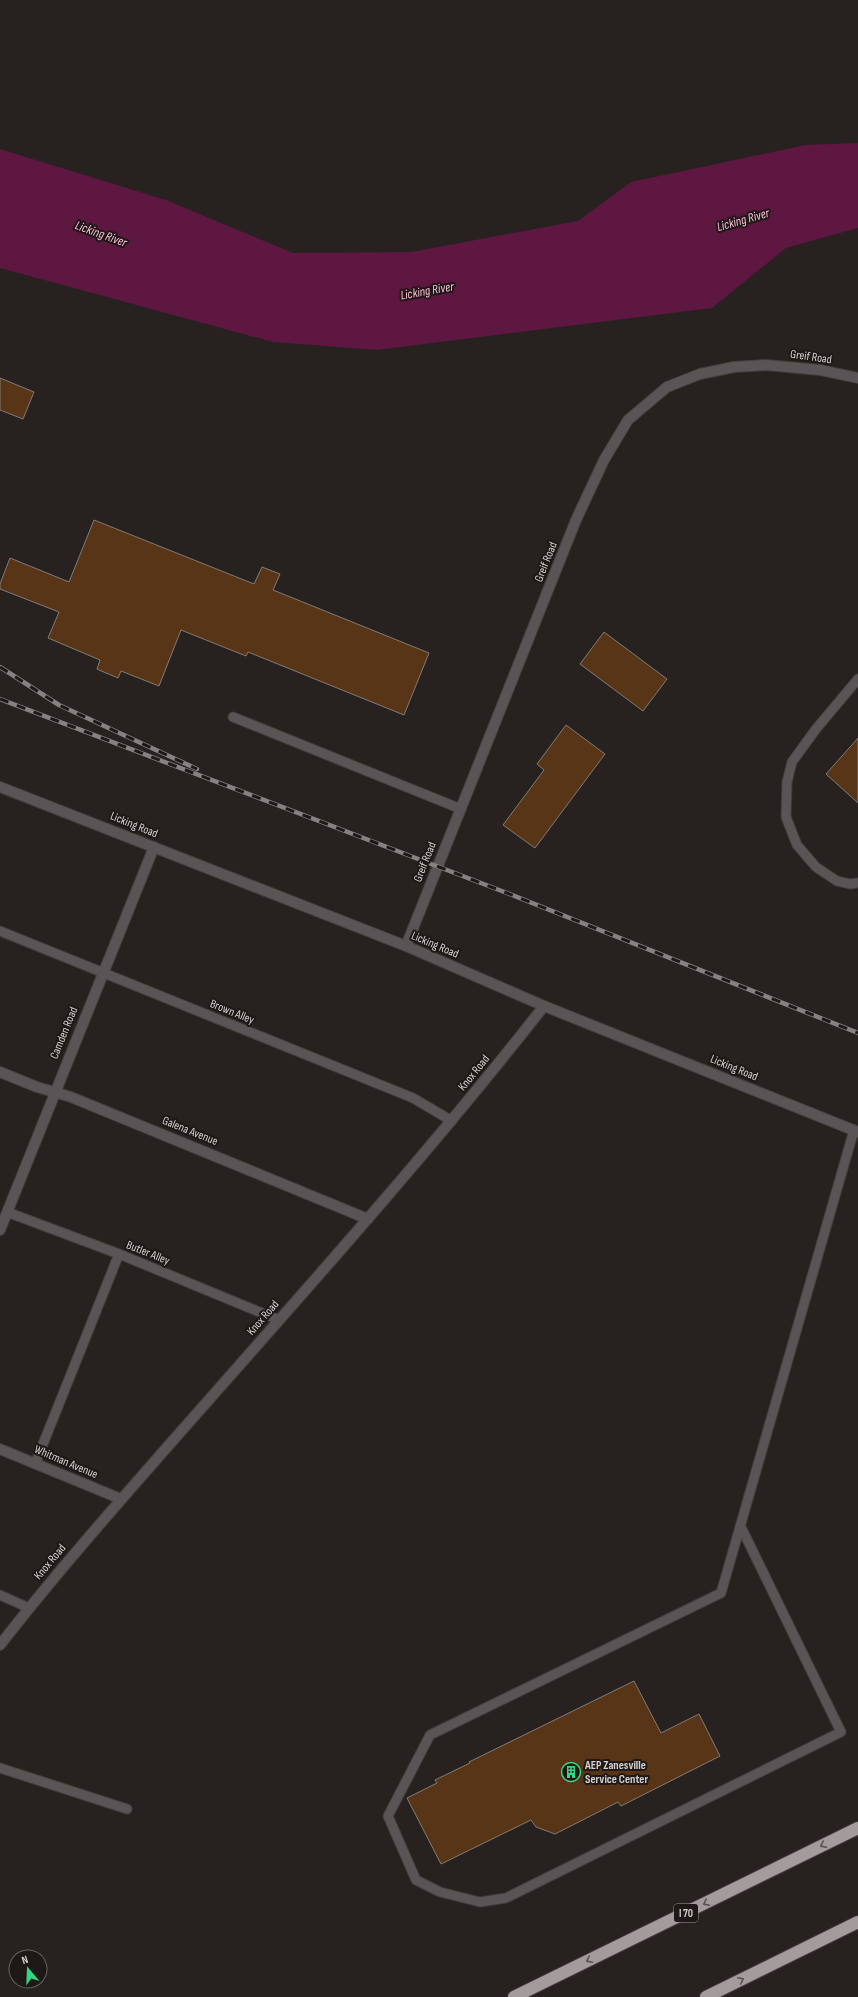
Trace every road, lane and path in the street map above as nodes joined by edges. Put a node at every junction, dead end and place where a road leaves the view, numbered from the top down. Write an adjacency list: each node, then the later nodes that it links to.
1 (858, 378): 5 (street, Greif Road)
2 (858, 679): 7 (lane)
3 (232, 717): 5 (lane)
4 (0, 787): 6 (street, Licking Road)
5 (461, 809): 9 (street, Greif Road)
6 (154, 847): 9 (street, Licking Road); 10 (street, Camden Road)
7 (858, 883)
8 (0, 931): 10 (lane, Brown Alley)
9 (406, 946): 11 (street, Licking Road)
10 (103, 973): 13 (street, Camden Road); 14 (lane, Brown Alley)
11 (544, 1006): 14 (street, Knox Road); 15 (street, Licking Road)
12 (0, 1072): 13 (street, Galena Avenue)
13 (55, 1092): 16 (street, Camden Road); 17 (street, Galena Avenue)
14 (452, 1121): 17 (street, Knox Road)
15 (856, 1131): 24 (lane)
16 (7, 1212): 18 (street, Camden Road); 19 (lane, Butler Alley)
17 (368, 1219): 20 (street, Knox Road)
18 (0, 1230)
19 (119, 1254): 20 (lane, Butler Alley); 22 (lane)
20 (279, 1320): 23 (street, Knox Road)
21 (0, 1449): 22 (street, Whitman Avenue)
22 (35, 1464): 23 (street, Whitman Avenue)
23 (121, 1499): 26 (street, Knox Road)
24 (741, 1527): 24 (lane)
25 (0, 1595): 26 (lane)
26 (29, 1608): 27 (street, Knox Road)
27 (0, 1645)
28 (0, 1768): 29 (lane)
29 (127, 1809)
30 (858, 1828): 32 (highway, I 70, one-way to 32)
31 (858, 1922): 33 (highway, one-way to 31)
32 (514, 1997)
33 (706, 1997)

